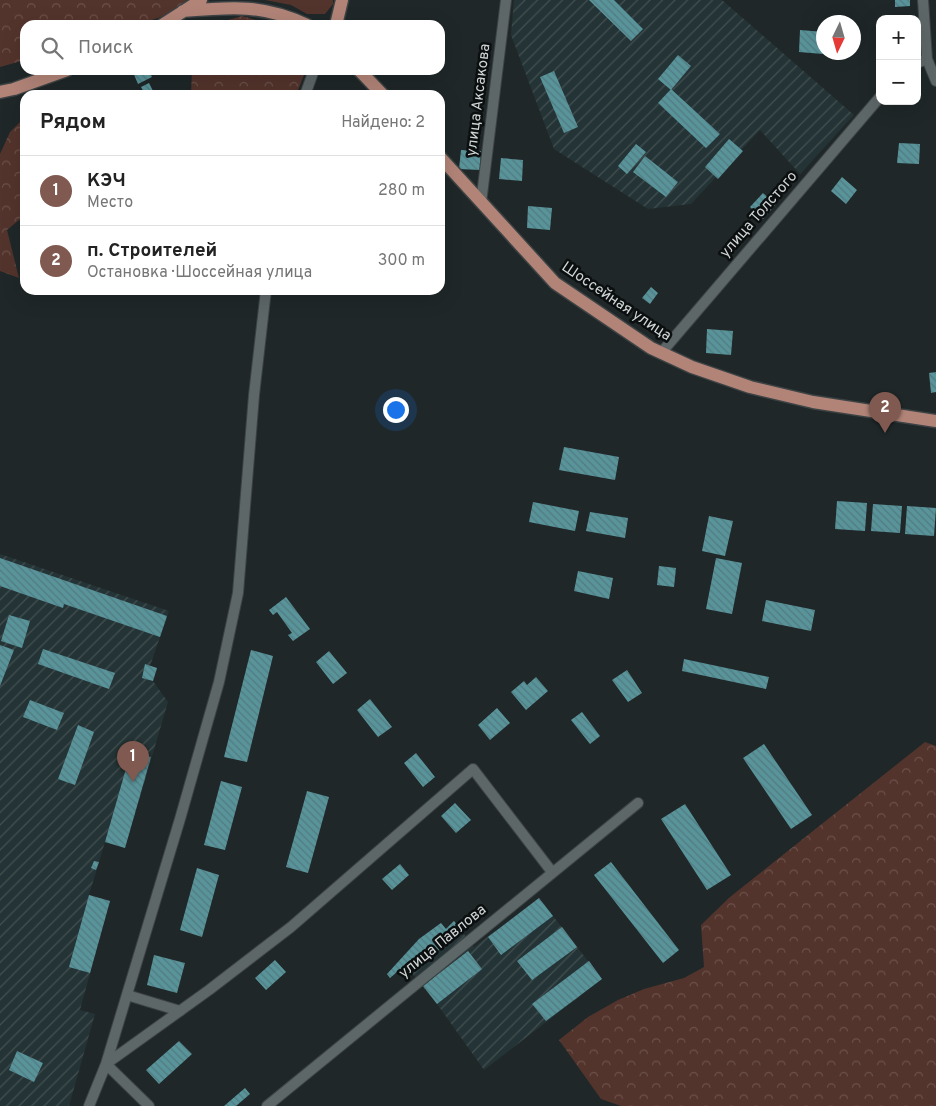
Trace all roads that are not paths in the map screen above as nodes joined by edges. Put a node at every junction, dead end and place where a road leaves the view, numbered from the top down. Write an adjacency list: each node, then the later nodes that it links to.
1 (201, 0): 5 (main road)
2 (342, 0): 8 (main road)
3 (506, 0): 19 (street, улица Аксакова)
4 (923, 0): 9 (street)
5 (183, 11): 6 (main road); 7 (main road)
6 (170, 20)
7 (295, 20)
8 (337, 20)
9 (922, 61): 13 (street)
10 (52, 75): 16 (main road)
11 (312, 75): 14 (street)
12 (364, 75): 15 (main road)
13 (936, 81)
14 (307, 90)
15 (378, 90)
16 (0, 92)
17 (876, 102): 21 (street, улица Толстого)
18 (445, 163): 19 (main road, Шоссейная улица)
19 (481, 203): 21 (main road, Шоссейная улица)
20 (265, 295): 25 (street)
21 (661, 353): 22 (main road, Шоссейная улица)
22 (936, 421)
23 (638, 803): 24 (street, улица Павлова)
24 (552, 872): 26 (street); 30 (street, улица Павлова)
25 (127, 995): 26 (street); 27 (street)
26 (180, 1011): 27 (street)
27 (106, 1064): 28 (street); 29 (street)
28 (89, 1106)
29 (149, 1106)
30 (267, 1106)

